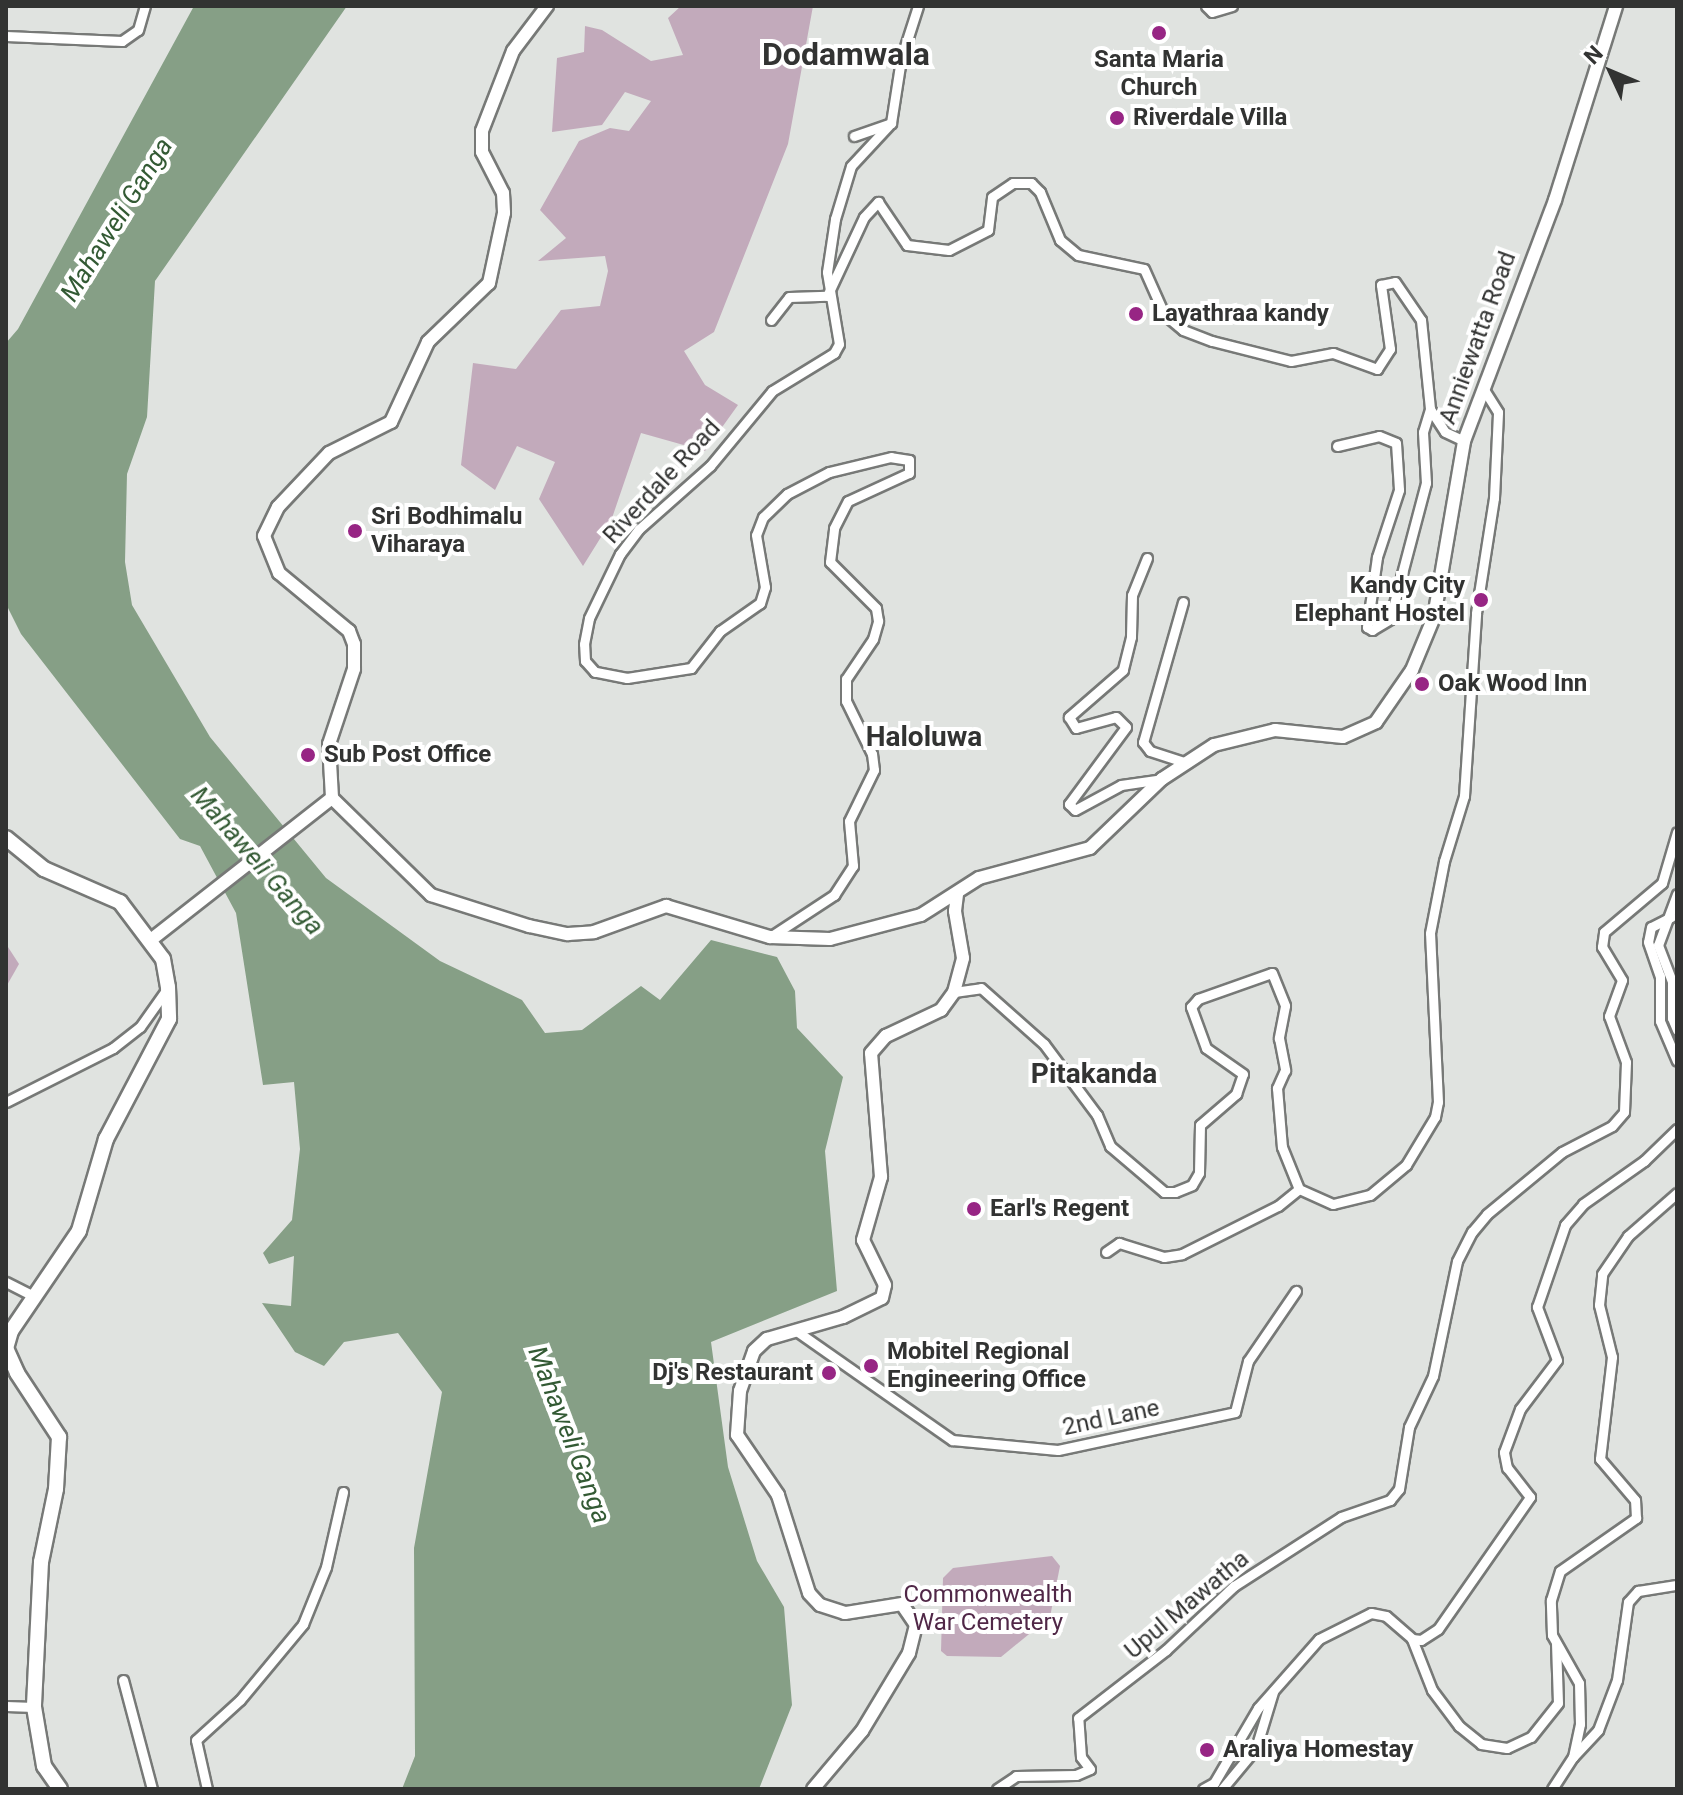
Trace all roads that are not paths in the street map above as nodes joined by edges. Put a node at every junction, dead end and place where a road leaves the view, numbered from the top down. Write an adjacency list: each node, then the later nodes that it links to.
1 (145, 6): 7 (street)
2 (547, 6): 20 (street)
3 (918, 6): 8 (street)
4 (1206, 6): 6 (street)
5 (1616, 6): 12 (street, Anniewatta Road)
6 (1231, 7)
7 (6, 36)
8 (891, 123): 9 (street); 10 (street, Riverdale Road)
9 (854, 136)
10 (827, 296): 11 (street); 13 (street); 26 (street, Riverdale Road)
11 (771, 320)
12 (1485, 391): 14 (street, Anniewatta Road); 34 (street)
13 (1430, 409): 14 (street); 15 (street)
14 (1464, 441): 18 (street, Anniewatta Road)
15 (1337, 446)
16 (1147, 558): 19 (street)
17 (1183, 602): 18 (street)
18 (1187, 763): 19 (street, Anniewatta Road)
19 (1162, 779): 23 (street, Anniewatta Road)
20 (332, 798): 26 (street, Anniewatta Road); 27 (street)
21 (1677, 832): 55 (street, Upul Mawatha)
22 (6, 838): 27 (main road)
23 (957, 894): 26 (street, Anniewatta Road); 29 (street)
24 (1677, 894): 25 (street)
25 (1671, 917): 30 (street); 31 (street)
26 (770, 937)
27 (152, 939): 28 (main road)
28 (168, 987): 32 (street); 39 (main road)
29 (954, 992): 34 (street); 40 (street)
30 (1677, 1030)
31 (1677, 1061)
32 (6, 1102)
33 (1677, 1129): 44 (street)
34 (1299, 1189): 36 (street)
35 (1677, 1193): 45 (street)
36 (1106, 1252)
37 (6, 1282): 39 (street)
38 (1296, 1291): 40 (street, 2nd Lane)
39 (34, 1296): 41 (main road)
40 (795, 1330): 54 (street)
41 (6, 1348): 49 (main road)
42 (343, 1492): 53 (street)
43 (1677, 1585): 50 (street)
44 (1412, 1639): 45 (street); 47 (street)
45 (1556, 1643): 50 (street)
46 (123, 1680): 52 (street)
47 (1273, 1688): 56 (street); 57 (street)
48 (6, 1706): 49 (street)
49 (34, 1707): 51 (main road)
50 (1573, 1757): 58 (street)
51 (60, 1789)
52 (152, 1789)
53 (207, 1789)
54 (813, 1789)
55 (997, 1789)
56 (1203, 1789)
57 (1222, 1789)
58 (1552, 1789)

